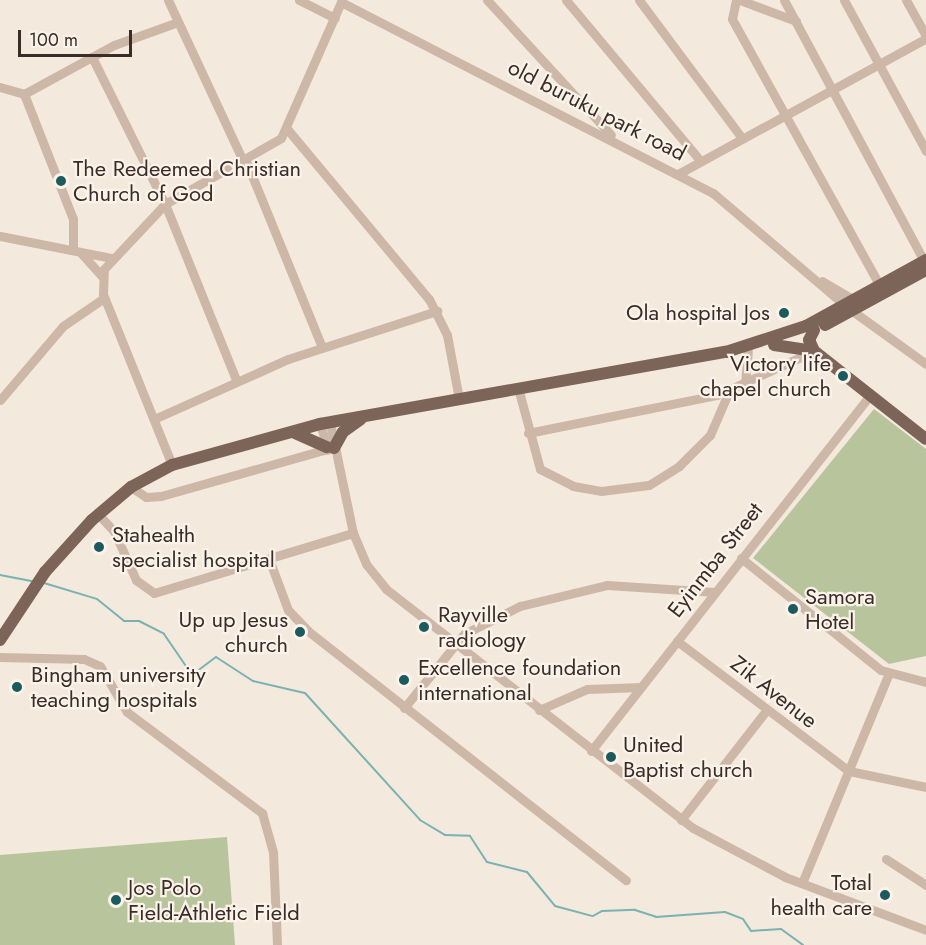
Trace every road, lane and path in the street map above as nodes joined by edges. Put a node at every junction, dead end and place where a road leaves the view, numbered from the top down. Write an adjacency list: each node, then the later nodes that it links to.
1 (168, 0): 14 (street)
2 (299, 0): 12 (street)
3 (487, 0): 24 (street)
4 (566, 0): 26 (street)
5 (639, 0): 23 (street)
6 (736, 0): 21 (street)
7 (740, 0): 13 (street)
8 (784, 0): 13 (street)
9 (844, 0): 17 (street)
10 (906, 0): 15 (street)
11 (342, 1): 12 (street); 24 (street, old buruku park road)
12 (335, 18): 22 (street)
13 (796, 21): 19 (street)
14 (178, 22): 16 (street); 27 (street)
15 (926, 37): 17 (street)
16 (92, 57): 20 (street); 29 (street)
17 (879, 64): 19 (street); 25 (street)
18 (0, 87): 20 (street)
19 (831, 89): 21 (street); 33 (street)
20 (24, 94): 31 (street)
21 (786, 113): 23 (street); 35 (street)
22 (288, 130): 27 (street); 38 (street)
23 (742, 138): 26 (street)
24 (615, 139): 28 (street, old buruku park road)
25 (926, 151)
26 (700, 160): 28 (street)
27 (245, 162): 29 (street); 41 (street)
28 (678, 174): 37 (street, old buruku park road)
29 (165, 204): 32 (street); 46 (street)
30 (0, 236): 31 (street)
31 (76, 251): 32 (street); 34 (street)
32 (111, 258): 34 (street)
33 (925, 263): 35 (main road); 37 (main road)
34 (102, 276): 36 (street)
35 (879, 284): 37 (main road)
36 (104, 298): 52 (street); 54 (street)
37 (853, 304): 39 (main road); 44 (main road); 45 (street, old buruku park road)
38 (437, 311): 41 (street); 51 (street)
39 (814, 330): 40 (main road); 43 (main road)
40 (774, 345): 42 (main road); 43 (main road)
41 (322, 347): 46 (street)
42 (748, 351): 44 (main road); 47 (street)
43 (814, 351): 47 (street); 50 (main road)
44 (726, 352): 48 (main road)
45 (926, 364)
46 (236, 380): 54 (street)
47 (745, 384): 49 (street)
48 (518, 388): 51 (main road); 57 (street)
49 (729, 391): 57 (street); 57 (street)
50 (870, 395): 58 (main road); 64 (street, Eyinmba Street)
51 (459, 399): 53 (main road)
52 (0, 400)
53 (365, 416): 55 (main road); 59 (main road)
54 (153, 419): 60 (street)
55 (325, 424): 56 (main road); 59 (street)
56 (284, 432): 59 (main road); 60 (main road)
57 (528, 433)
58 (926, 439)
59 (329, 448): 61 (street); 63 (street)
60 (172, 465): 61 (main road)
61 (131, 487): 62 (main road)
62 (98, 514): 65 (street); 67 (main road)
63 (353, 533): 65 (street); 69 (street)
64 (741, 558): 66 (street, Eyinmba Street); 71 (street)
65 (268, 559): 74 (street)
66 (715, 592): 68 (street, Eyinmba Street); 69 (street)
67 (0, 640)
68 (677, 641): 73 (street, Eyinmba Street); 76 (street, Zik Avenue)
69 (453, 645): 74 (street); 75 (street)
70 (0, 657): 86 (street)
71 (889, 673): 72 (street); 78 (street)
72 (926, 682)
73 (641, 687): 75 (street); 77 (street, Eyinmba Street)
74 (404, 708): 82 (street)
75 (539, 710): 77 (street)
76 (766, 711): 78 (street, Zik Avenue); 80 (street)
77 (591, 751): 80 (street)
78 (849, 771): 79 (street); 83 (street)
79 (926, 787)
80 (681, 820): 83 (street)
81 (886, 859): 84 (street)
82 (626, 880)
83 (802, 883): 85 (street)
84 (926, 885)
85 (926, 930)
86 (277, 945)

